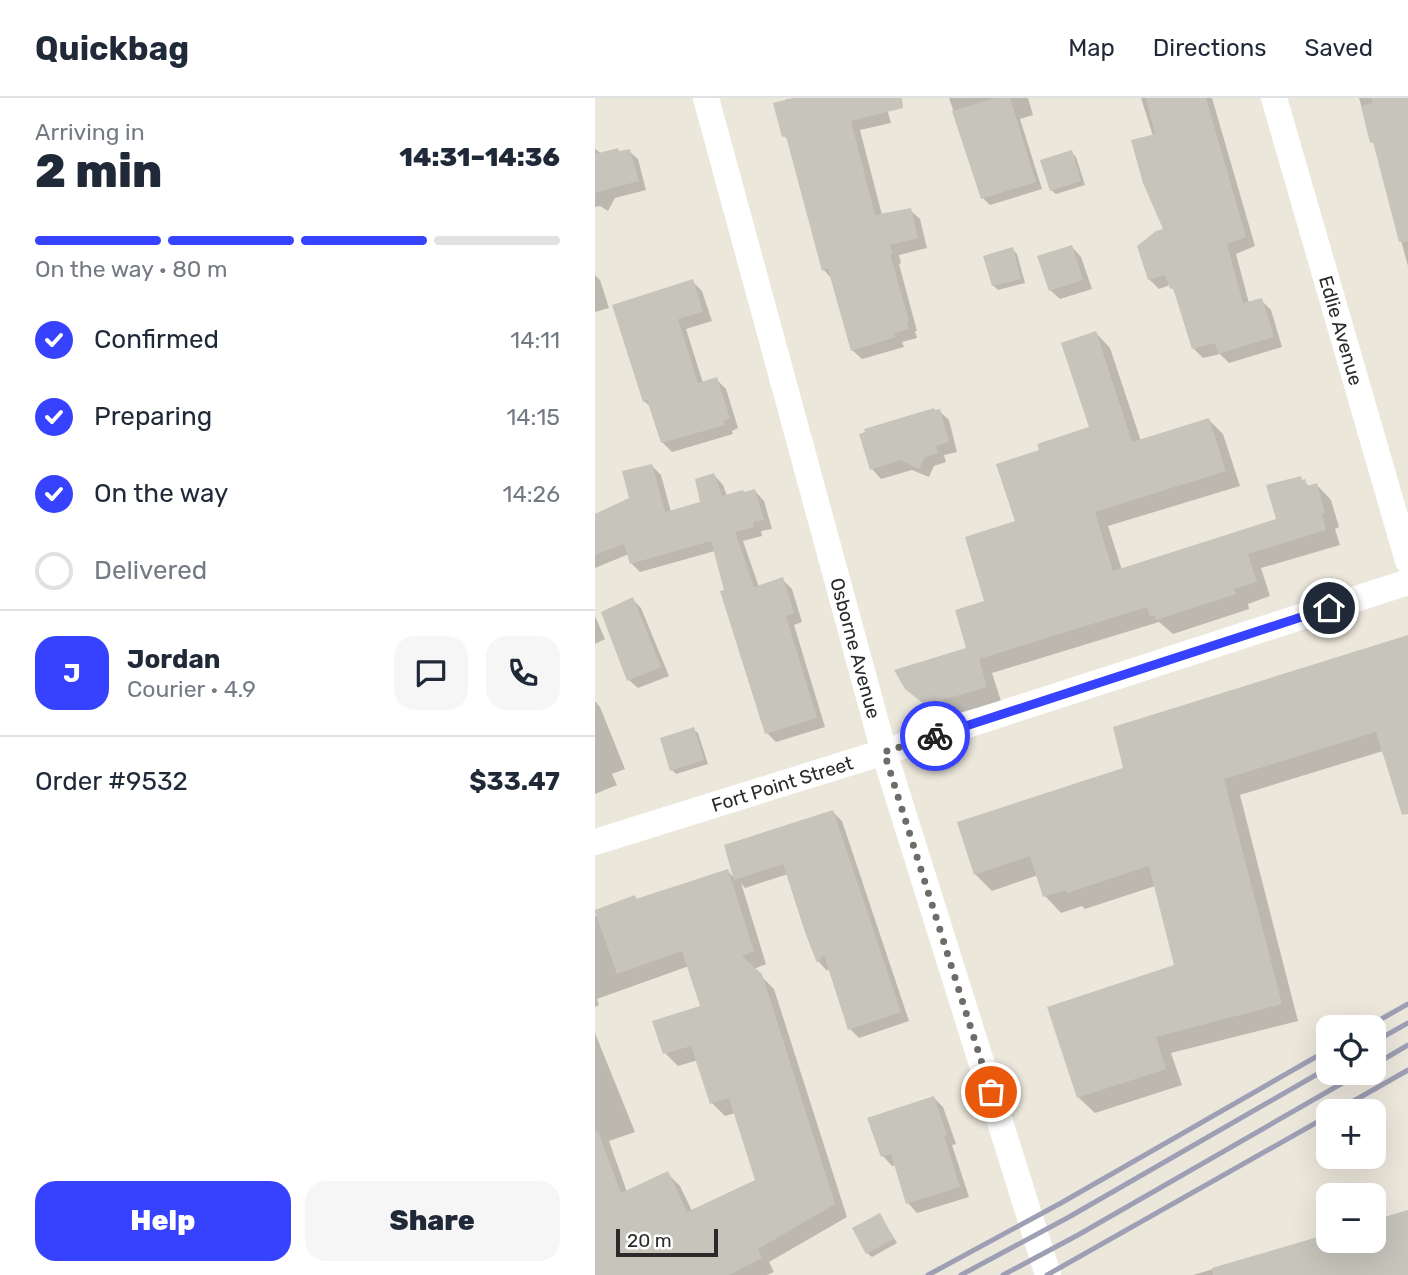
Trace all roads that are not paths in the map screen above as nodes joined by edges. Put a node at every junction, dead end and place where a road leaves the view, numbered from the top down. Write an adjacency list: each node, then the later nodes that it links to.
1 (706, 98): 5 (street, Osborne Avenue)
2 (1274, 98): 3 (street, Edlie Avenue)
3 (1408, 561)
4 (1408, 582): 5 (street, Fort Point Street)
5 (884, 752): 6 (street, Fort Point Street); 7 (street, Osborne Avenue)
6 (595, 842)
7 (1048, 1275)

